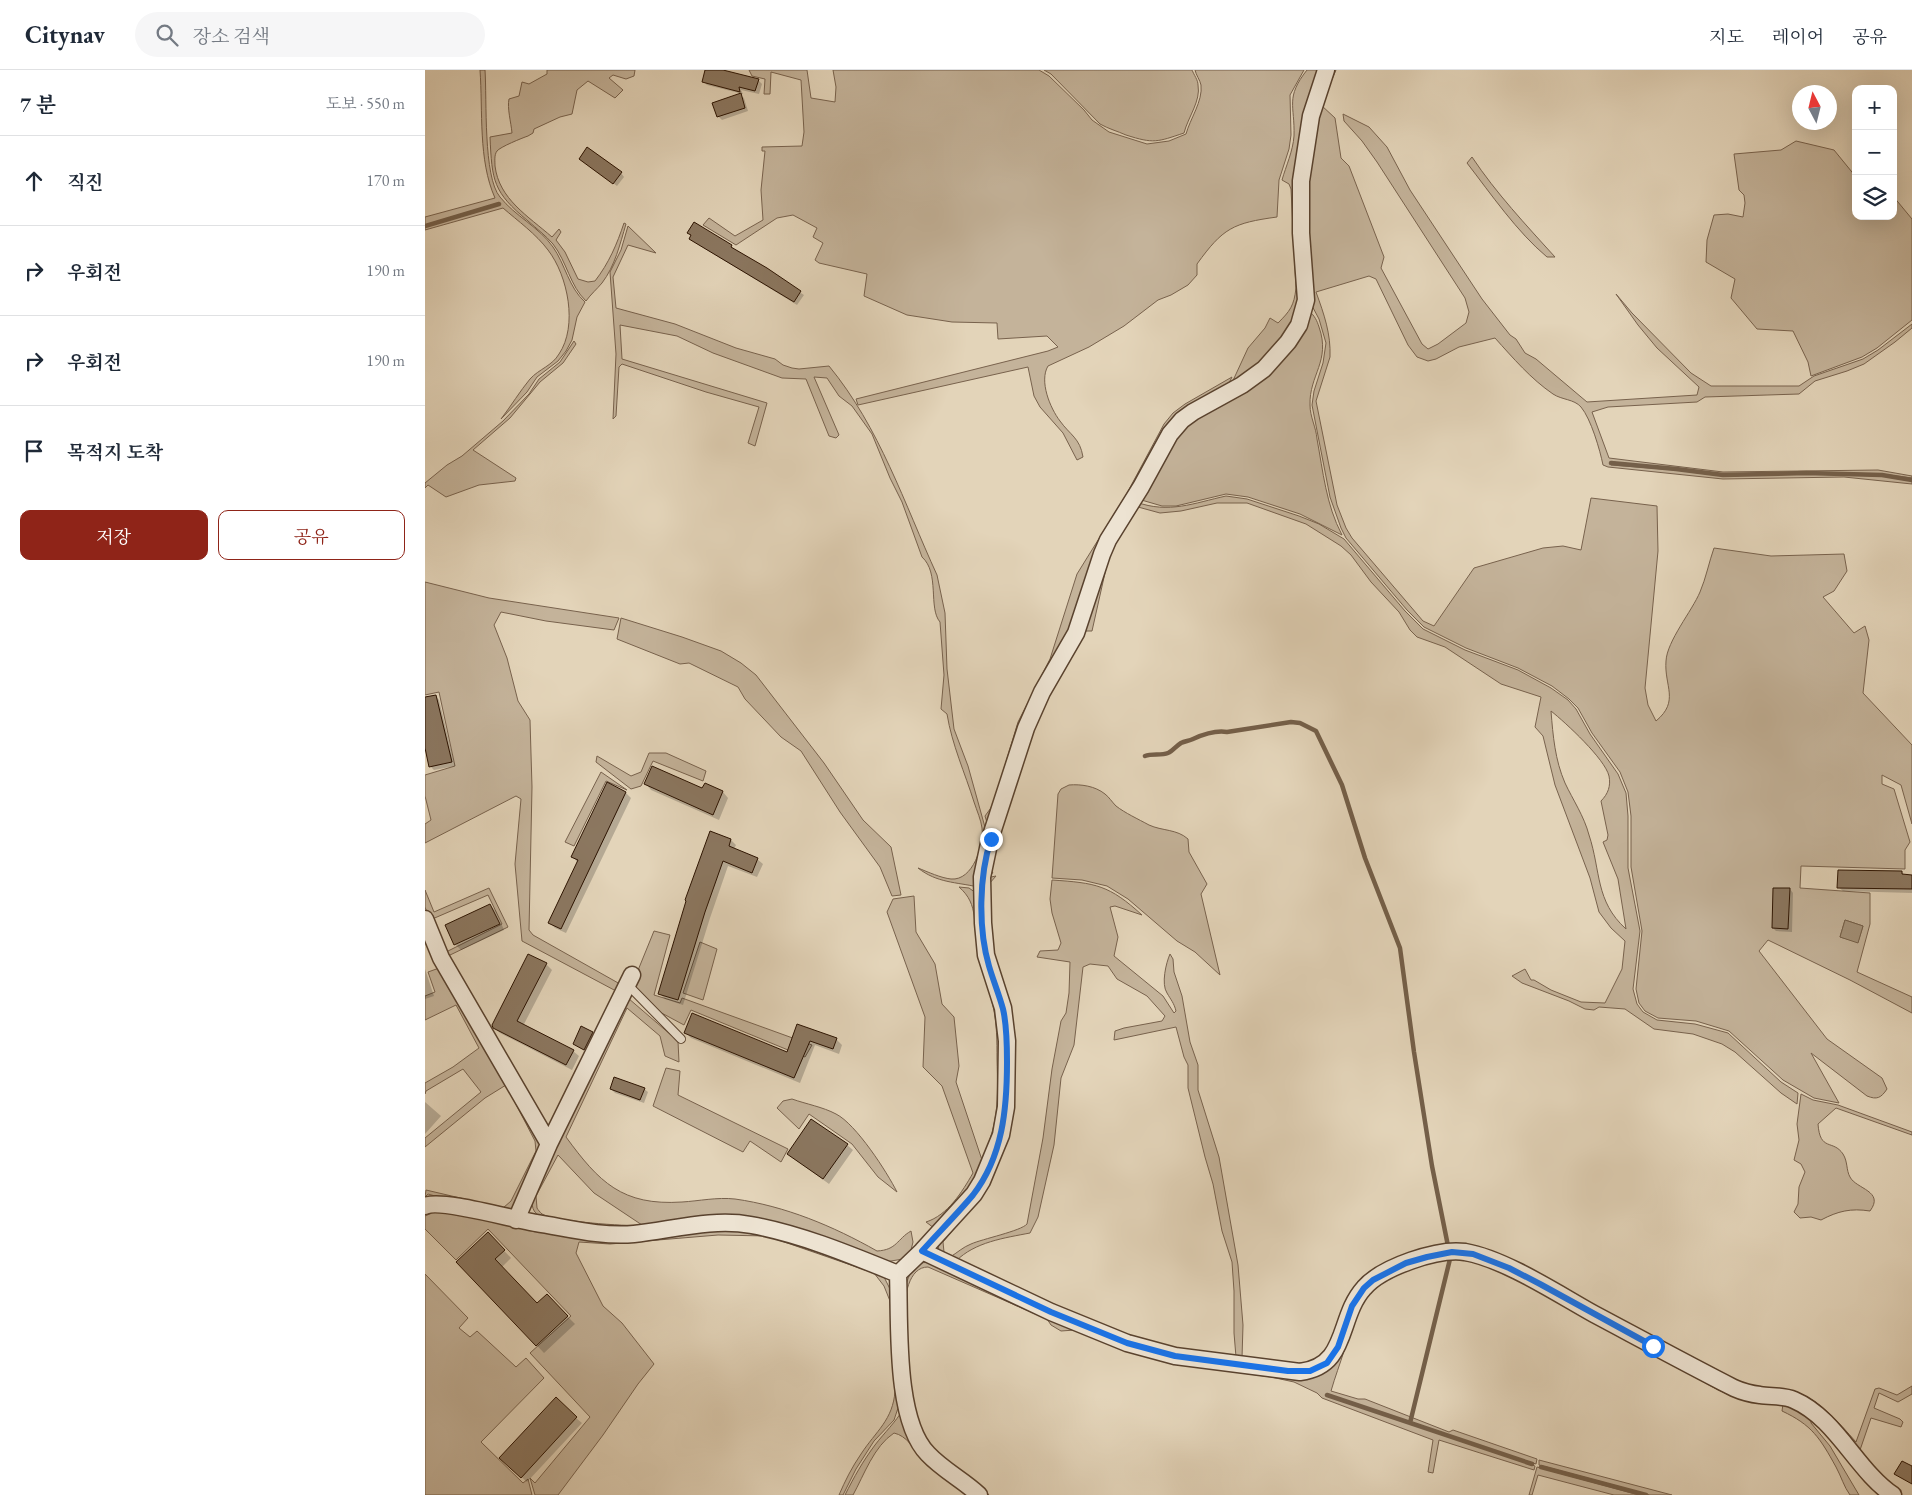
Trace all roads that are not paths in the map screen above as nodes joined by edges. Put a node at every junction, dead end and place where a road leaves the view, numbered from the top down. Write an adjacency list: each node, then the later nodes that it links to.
1 (1326, 70): 8 (street)
2 (425, 919): 5 (street)
3 (629, 980): 4 (lane); 5 (street)
4 (681, 1039)
5 (549, 1144): 7 (street)
6 (425, 1206): 7 (street)
7 (516, 1220): 9 (street)
8 (922, 1251): 9 (street); 11 (street)
9 (898, 1274): 10 (street)
10 (979, 1495)
11 (1893, 1495)

